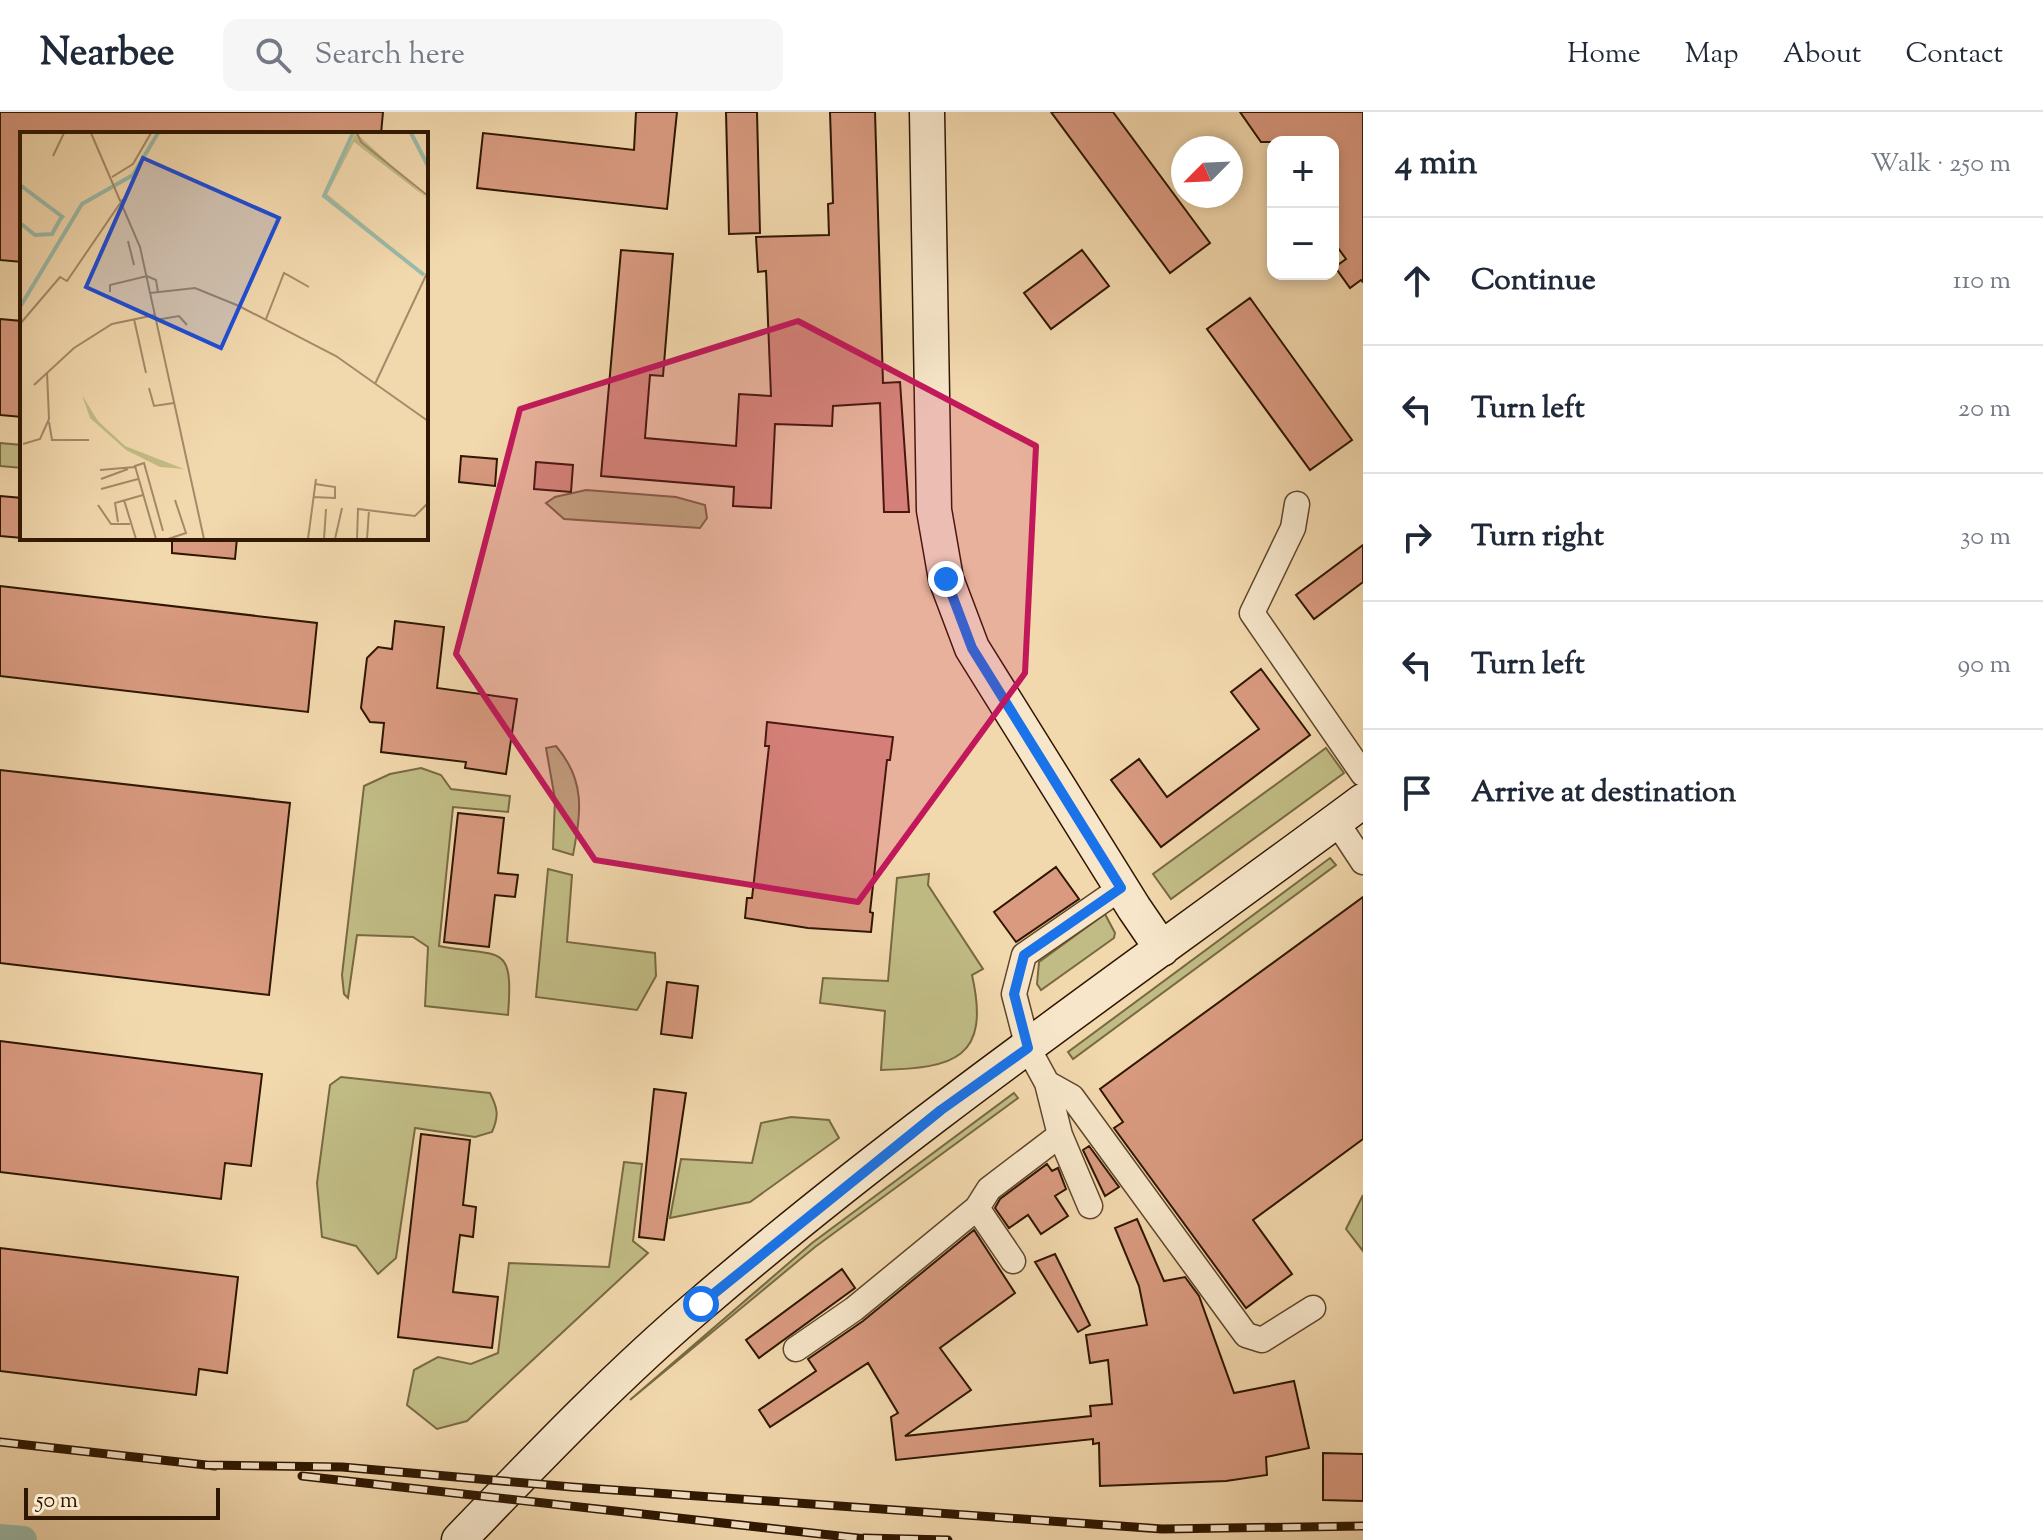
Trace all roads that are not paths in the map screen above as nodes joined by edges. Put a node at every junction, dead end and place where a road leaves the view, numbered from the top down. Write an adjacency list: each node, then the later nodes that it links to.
1 (927, 112): 6 (main road)
2 (1297, 504): 3 (street)
3 (1363, 774)
4 (1350, 811): 5 (street); 7 (main road)
5 (1363, 862)
6 (1121, 888): 7 (main road); 8 (street)
7 (1162, 949): 8 (main road)
8 (1028, 1048): 9 (street); 16 (main road)
9 (1047, 1083): 10 (street); 14 (street)
10 (1060, 1135): 11 (street); 12 (street)
11 (1090, 1206)
12 (977, 1208): 13 (street); 15 (street)
13 (1013, 1261)
14 (1313, 1308)
15 (796, 1349)
16 (459, 1540)

